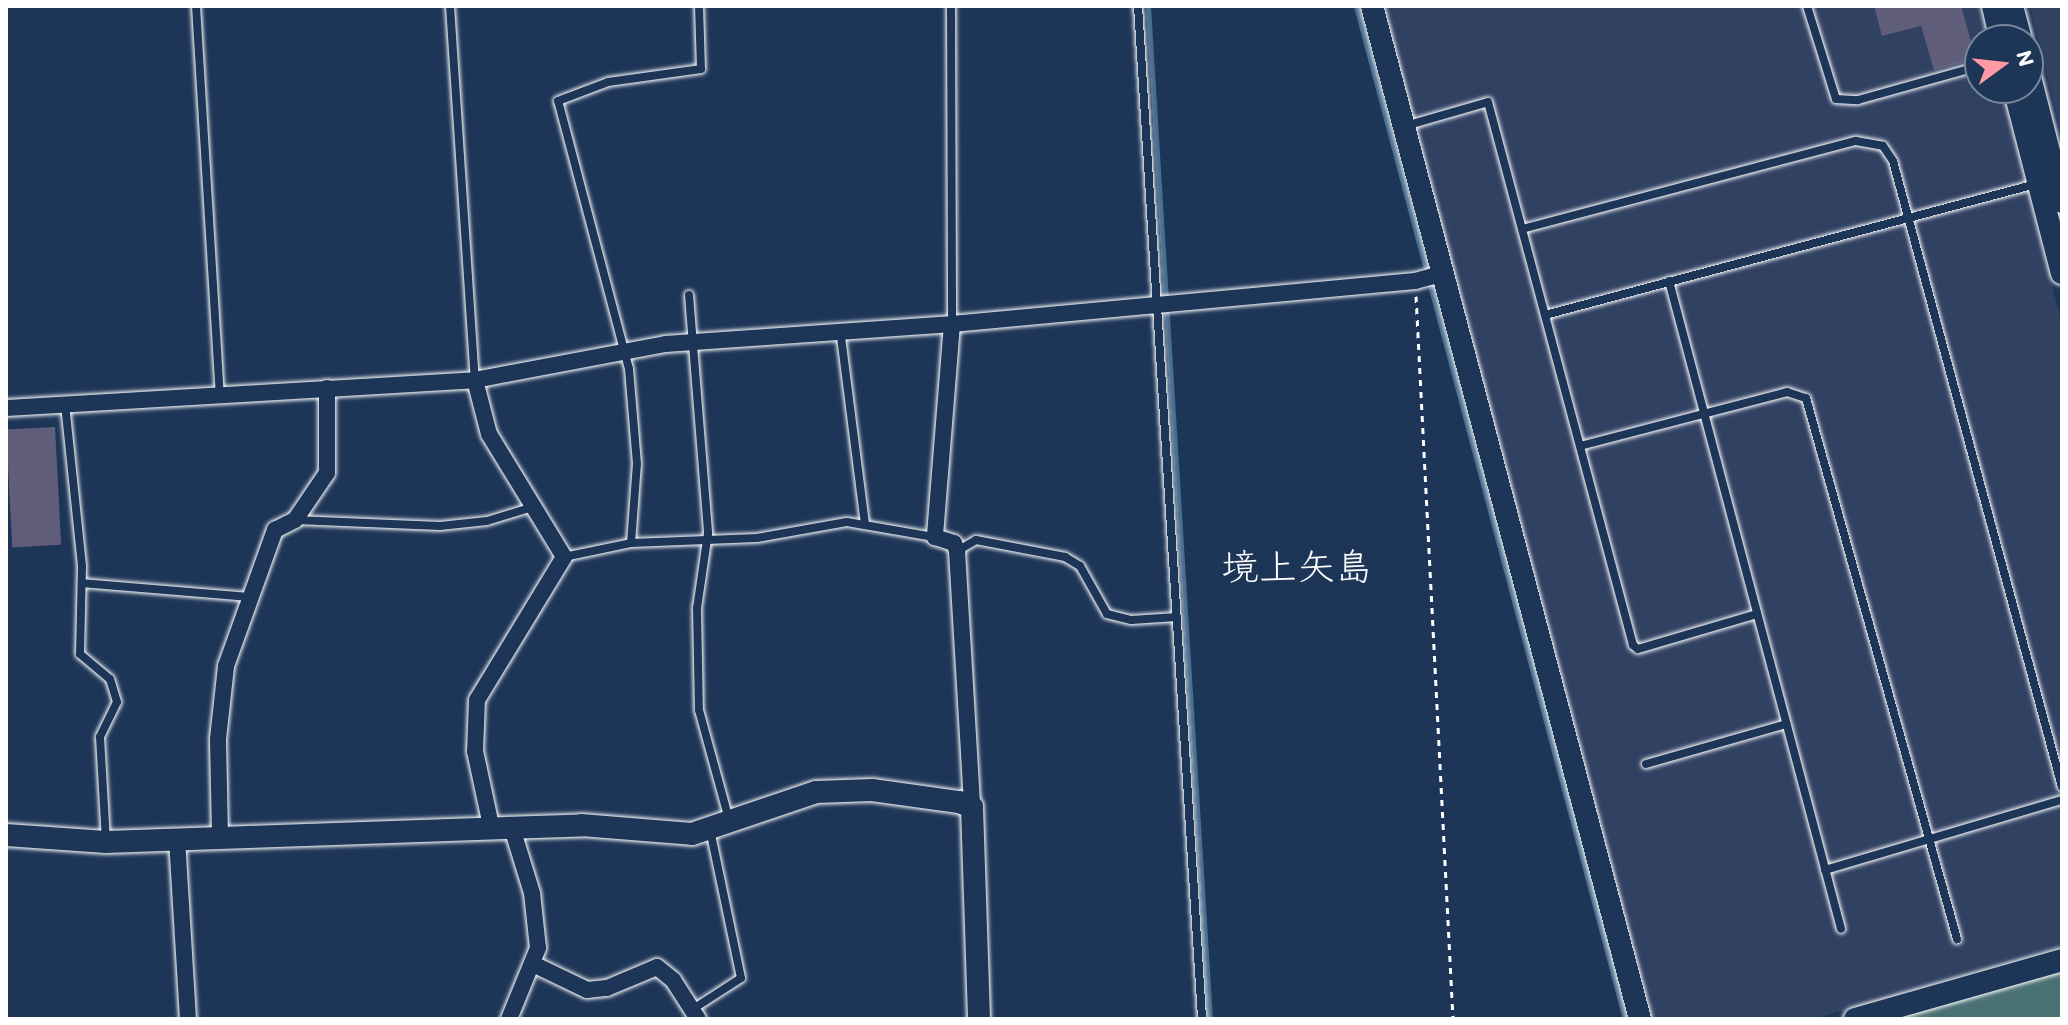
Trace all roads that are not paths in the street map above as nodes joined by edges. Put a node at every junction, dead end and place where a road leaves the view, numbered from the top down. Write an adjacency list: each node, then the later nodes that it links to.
1 (196, 6): 28 (lane)
2 (450, 6): 26 (lane)
3 (699, 6): 25 (lane)
4 (951, 6): 22 (lane)
5 (1138, 6): 20 (lane)
6 (1372, 6): 11 (street)
7 (1807, 6): 8 (lane)
8 (1964, 70)
9 (2020, 104): 12 (street)
10 (2034, 104): 12 (street)
11 (1404, 126): 15 (lane); 16 (street)
12 (2047, 181): 13 (street); 14 (lane); 17 (street)
13 (2062, 202)
14 (1905, 217): 15 (lane); 18 (lane); 47 (lane)
15 (1522, 229): 21 (lane)
16 (1444, 273): 20 (street); 67 (street)
17 (2062, 273)
18 (1669, 281): 21 (lane); 31 (lane)
19 (689, 295): 24 (lane)
20 (1158, 304): 22 (street); 44 (lane)
21 (1545, 315): 32 (lane)
22 (952, 324): 23 (street); 36 (street)
23 (840, 329): 24 (street); 35 (lane)
24 (696, 341): 25 (street); 37 (lane)
25 (624, 349): 26 (street); 38 (lane)
26 (475, 380): 27 (street); 33 (street)
27 (327, 388): 28 (street); 34 (street)
28 (220, 394): 29 (street)
29 (65, 404): 30 (street); 41 (lane)
30 (6, 408)
31 (1704, 414): 32 (lane); 43 (lane); 55 (lane)
32 (1580, 446): 43 (lane)
33 (534, 506): 34 (lane); 40 (street)
34 (295, 520): 42 (street)
35 (865, 523): 36 (lane); 37 (lane)
36 (935, 537): 39 (street)
37 (708, 542): 38 (lane); 50 (lane)
38 (631, 543): 40 (lane)
39 (957, 551): 44 (lane); 49 (street)
40 (564, 557): 51 (street)
41 (82, 583): 42 (lane); 56 (lane)
42 (248, 597): 53 (street)
43 (1757, 614): 45 (lane)
44 (1177, 617): 66 (lane)
45 (1786, 724): 46 (lane); 57 (lane)
46 (1646, 764)
47 (2062, 787)
48 (2062, 800): 55 (lane)
49 (972, 807): 50 (street); 65 (street)
50 (720, 825): 51 (street); 62 (lane)
51 (502, 829): 53 (street); 61 (street)
52 (6, 835): 56 (street)
53 (220, 836): 54 (street)
54 (177, 839): 56 (street); 63 (street)
55 (1930, 839): 57 (lane); 59 (lane)
56 (106, 842)
57 (1825, 870): 58 (lane)
58 (1841, 929)
59 (1957, 939)
60 (2062, 960): 68 (street)
61 (533, 964): 62 (street); 64 (street)
62 (696, 1014)
63 (188, 1019)
64 (509, 1019)
65 (979, 1019)
66 (1202, 1019)
67 (1640, 1019)
68 (1855, 1019)

